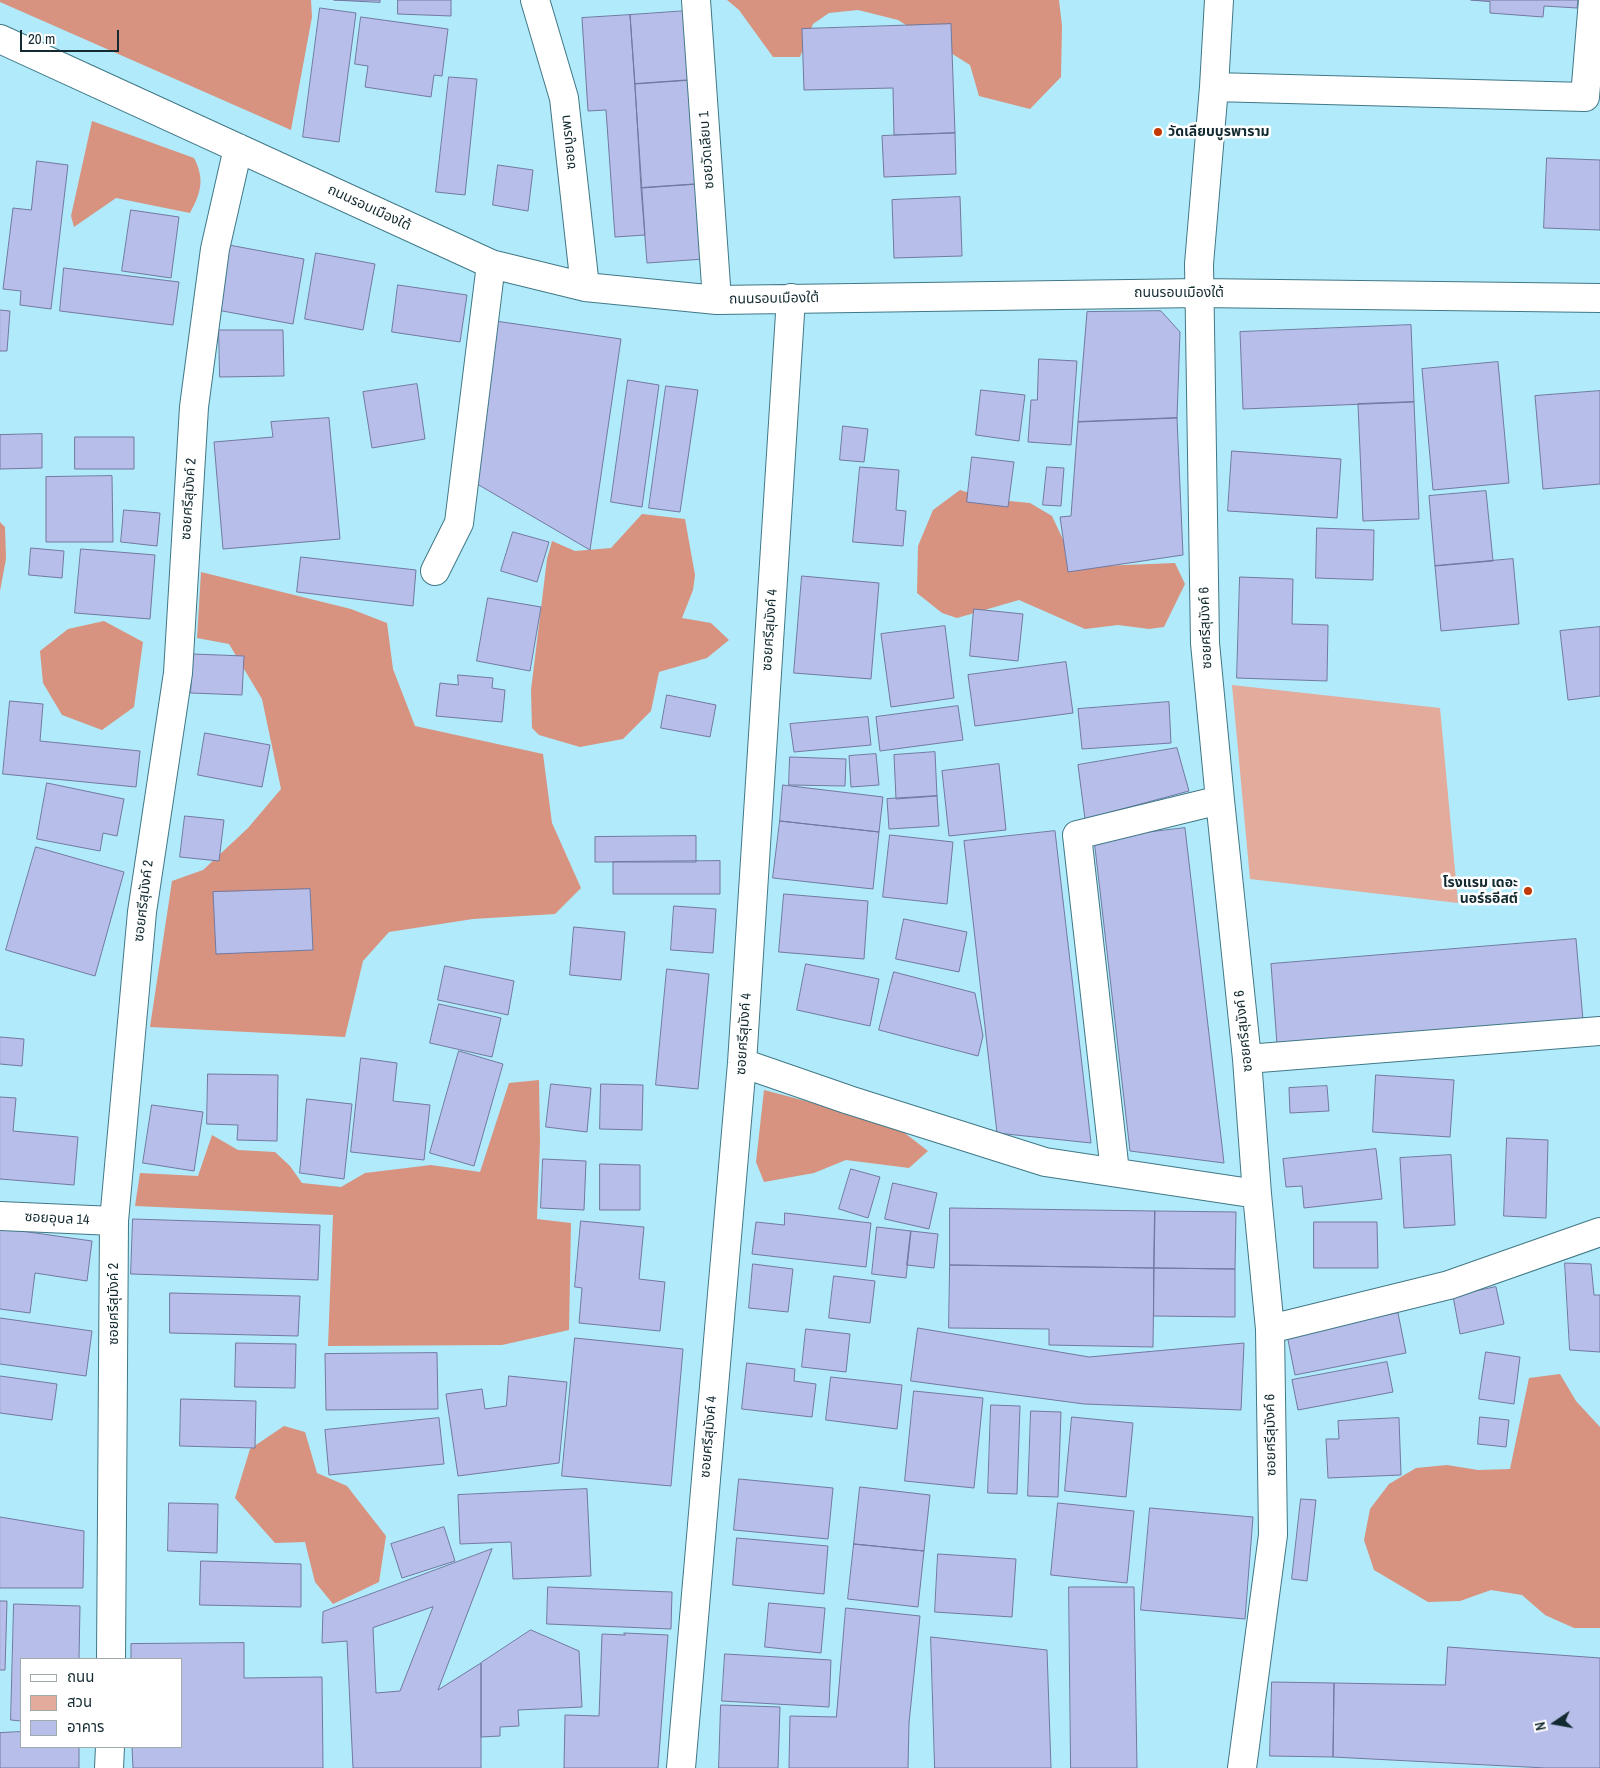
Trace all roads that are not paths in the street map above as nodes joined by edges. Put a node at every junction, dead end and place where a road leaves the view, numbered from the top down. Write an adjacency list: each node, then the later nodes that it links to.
1 (535, 0): 9 (street, ซอยบูรพา)
2 (696, 0): 13 (street, ซอยวัดเลียบ 1)
3 (1219, 0): 6 (street, ซอยศรีสุมังค์ 6)
4 (1592, 0): 6 (street)
5 (0, 39): 7 (street, ถนนรอบเมืองใต้)
6 (1214, 87): 10 (street, ซอยศรีสุมังค์ 6)
7 (238, 148): 8 (street, ถนนรอบเมืองใต้); 22 (street, ซอยศรีสุมังค์ 2)
8 (491, 264): 9 (street, ถนนรอบเมืองใต้); 14 (street)
9 (584, 287): 13 (street, ถนนรอบเมืองใต้)
10 (1199, 293): 11 (street, ถนนรอบเมืองใต้); 12 (street, ถนนรอบเมืองใต้); 15 (street, ซอยศรีสุมังค์ 6)
11 (791, 298): 13 (street, ถนนรอบเมืองใต้); 18 (street, ซอยศรีสุมังค์ 4)
12 (1600, 298)
13 (717, 300)
14 (435, 571)
15 (1220, 800): 17 (street, ซอยศรีสุมังค์ 6); 19 (street)
16 (1600, 1031): 17 (street)
17 (1247, 1059): 20 (street, ซอยศรีสุมังค์ 6)
18 (742, 1063): 19 (street); 28 (street, ซอยศรีสุมังค์ 4)
19 (1115, 1172): 20 (street)
20 (1257, 1194): 24 (street, ซอยศรีสุมังค์ 6)
21 (0, 1216): 22 (street, ซอยอุบล 14)
22 (114, 1222): 25 (street, ซอยศรีสุมังค์ 2)
23 (1600, 1232): 24 (street)
24 (1270, 1329): 29 (street, ซอยศรีสุมังค์ 6)
25 (111, 1658)
26 (110, 1748): 27 (street)
27 (109, 1768)
28 (681, 1768)
29 (1242, 1768)

